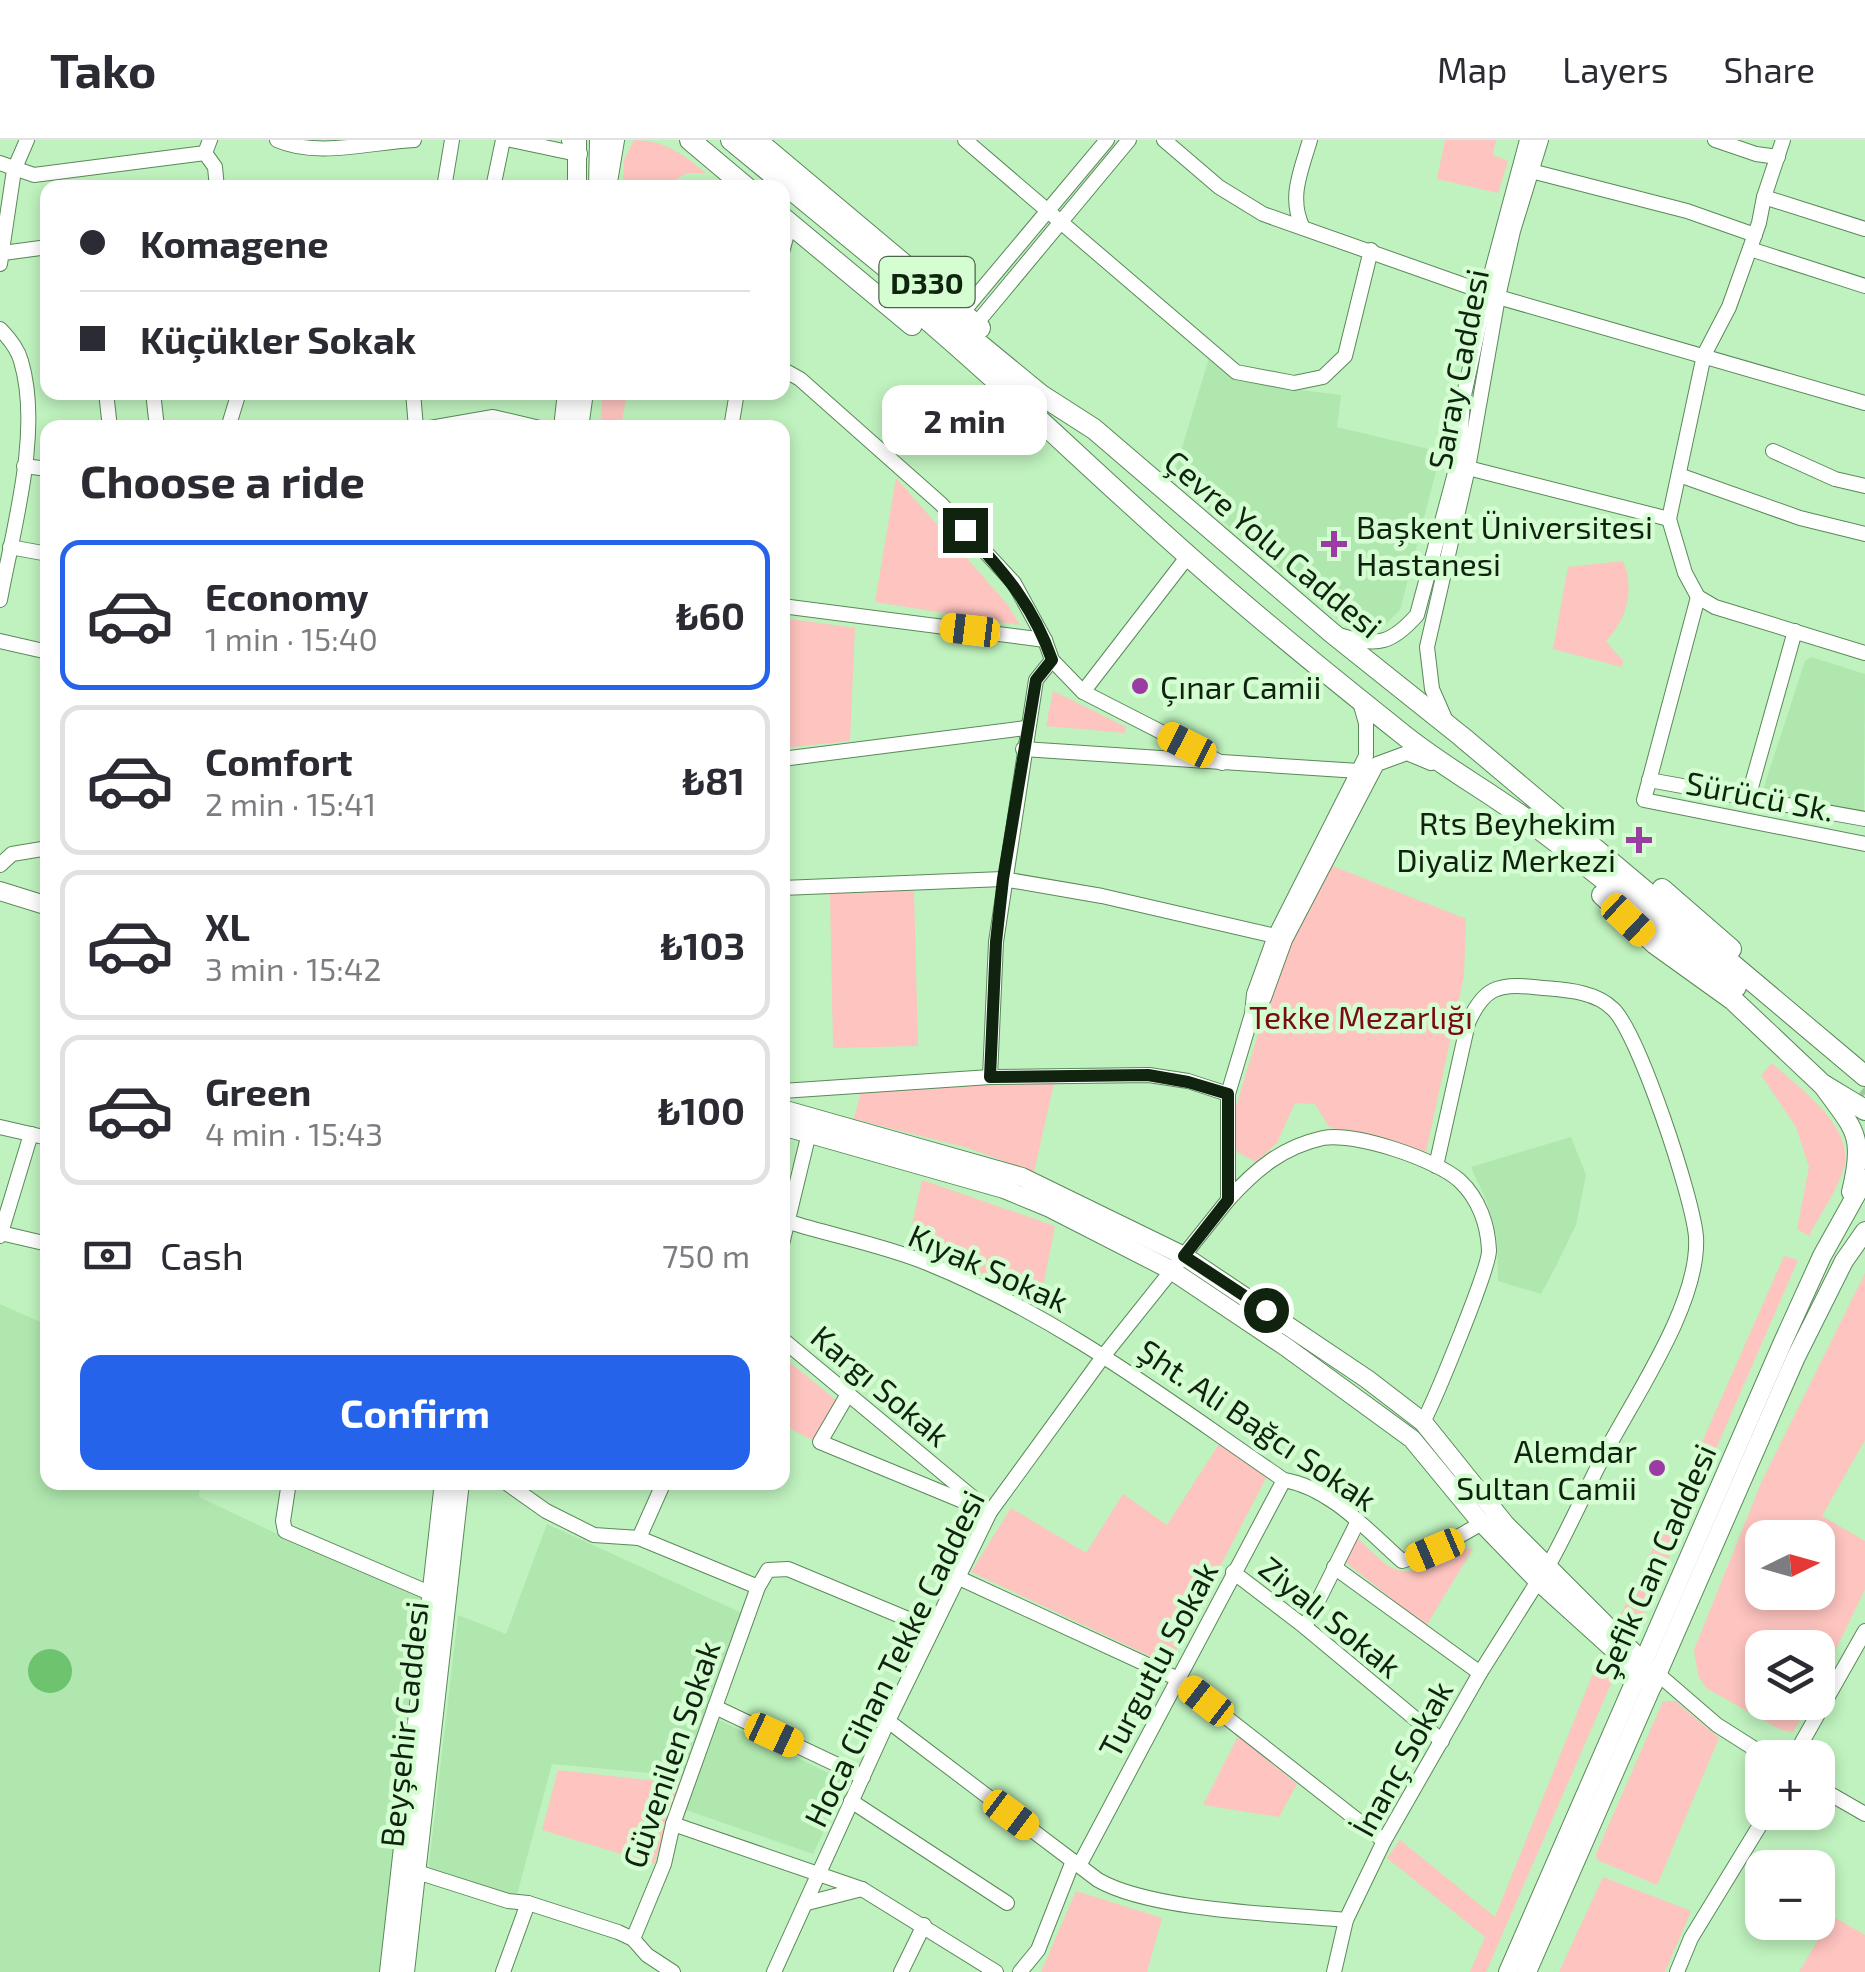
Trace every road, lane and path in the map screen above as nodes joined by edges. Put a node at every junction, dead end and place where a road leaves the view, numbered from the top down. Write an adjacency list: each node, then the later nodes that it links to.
1 (27, 140): 25 (street)
2 (278, 140): 3 (street)
3 (396, 140): 4 (street)
4 (414, 140)
5 (452, 140): 28 (street)
6 (503, 140): 29 (street)
7 (511, 140): 22 (street)
8 (599, 140): 31 (main road)
9 (614, 140): 32 (highway)
10 (731, 140): 35 (highway, Çevre Yolu Caddesi)
11 (756, 140): 50 (highway, D330)
12 (965, 140): 39 (street)
13 (1106, 140): 39 (street)
14 (1129, 140): 40 (street)
15 (1164, 140): 42 (street)
16 (1310, 140): 42 (street)
17 (1527, 140): 49 (street, Saray Caddesi)
18 (1541, 140): 26 (street, Saray Caddesi)
19 (1715, 140): 24 (street)
20 (1783, 140): 24 (street)
21 (697, 143): 33 (highway); 34 (highway)
22 (576, 145): 30 (main road)
23 (208, 146): 25 (street); 27 (street)
24 (1778, 157): 37 (street)
25 (7, 167): 47 (street)
26 (1531, 170): 44 (street); 49 (street, Saray Caddesi)
27 (215, 180)
28 (445, 180)
29 (495, 180)
30 (577, 180)
31 (602, 180)
32 (604, 180)
33 (738, 180)
34 (755, 180)
35 (780, 180)
36 (790, 189): 55 (highway, Çevre Yolu Caddesi)
37 (1764, 198): 43 (street); 44 (street)
38 (790, 206): 57 (highway, Çevre Yolu Caddesi)
39 (1049, 210): 40 (street); 50 (street)
40 (1062, 221): 46 (street); 50 (street)
41 (790, 223): 57 (highway, D330)
42 (1303, 228): 46 (street)
43 (1865, 229)
44 (1752, 242): 48 (street); 52 (street)
45 (40, 249): 47 (street)
46 (1372, 250): 49 (street)
47 (2, 258)
48 (1865, 286)
49 (1492, 295): 52 (street); 60 (street, Saray Caddesi); 72 (street, Saray Caddesi)
50 (969, 318): 55 (highway, D330)
51 (0, 328): 58 (street)
52 (1704, 356): 54 (street); 61 (street)
53 (790, 373): 73 (street)
54 (1865, 403)
55 (1094, 429): 72 (highway, Çevre Yolu Caddesi / D330)
56 (1773, 450): 62 (street)
57 (1074, 454): 67 (highway, Çevre Yolu Caddesi / D330)
58 (24, 466): 59 (street); 65 (street)
59 (40, 468)
60 (1468, 468): 63 (street); 80 (street, Saray Caddesi)
61 (1679, 475): 63 (street); 64 (street)
62 (1865, 486)
63 (1670, 519): 68 (street)
64 (1865, 534)
65 (10, 548): 66 (street); 69 (street)
66 (40, 553)
67 (1188, 556): 78 (highway, Çevre Yolu Caddesi / D330); 79 (street)
68 (1698, 597): 71 (street); 87 (street)
69 (0, 600)
70 (790, 607): 73 (street)
71 (1795, 631): 76 (street); 89 (street)
72 (1332, 633): 80 (highway, Çevre Yolu Caddesi / D330)
73 (1045, 640): 77 (street)
74 (0, 641): 75 (street)
75 (40, 650)
76 (1865, 653)
77 (1052, 660): 79 (street); 81 (street)
78 (1342, 684): 85 (street); 86 (highway, Çevre Yolu Caddesi / D330)
79 (1083, 692): 84 (street)
80 (1449, 726): 103 (highway, Çevre Yolu Caddesi / D330)
81 (1026, 728): 82 (street); 83 (street)
82 (1023, 749): 84 (street); 94 (street)
83 (790, 759)
84 (1222, 763): 85 (street)
85 (1359, 771): 100 (street)
86 (1450, 772): 88 (highway, Çevre Yolu Caddesi / D330); 101 (street)
87 (1650, 780): 89 (street, Sürücü Sk.); 91 (street, Sürücü Sk.)
88 (1498, 798): 103 (highway, Çevre Yolu Caddesi); 104 (highway)
89 (1748, 798): 90 (street, Sürücü Sk.)
90 (1865, 818)
91 (1865, 844)
92 (40, 849): 93 (street)
93 (0, 865)
94 (1003, 879): 95 (street); 100 (street); 102 (street)
95 (790, 888)
96 (0, 891): 98 (main road)
97 (0, 900): 99 (main road)
98 (40, 904)
99 (40, 913)
100 (1275, 936): 101 (street)
101 (1252, 1014): 106 (street)
102 (990, 1077): 105 (street); 106 (street)
103 (1862, 1079): 104 (highway)
104 (1822, 1084): 116 (main road)
105 (790, 1090)
106 (1228, 1094): 115 (street)
107 (790, 1111): 122 (main road)
108 (0, 1127): 111 (street)
109 (790, 1128): 110 (main road)
110 (808, 1133): 117 (street); 123 (main road)
111 (31, 1134): 112 (street); 120 (street)
112 (40, 1136)
113 (1436, 1166): 115 (street, Hoca Cihan Tekke Caddesi); 127 (street); 140 (street, İnanç Sokak)
114 (1865, 1179): 116 (main road, Şefik Can Caddesi)
115 (1228, 1200): 122 (street, Hoca Cihan Tekke Caddesi)
116 (1847, 1208): 148 (main road, Şefik Can Caddesi)
117 (790, 1217)
118 (790, 1222): 125 (street, Kıyak Sokak)
119 (1865, 1231): 148 (main road, Şefik Can Caddesi)
120 (0, 1235): 121 (street)
121 (40, 1242)
122 (1184, 1256): 123 (street, Hoca Cihan Tekke Caddesi); 127 (main road)
123 (1171, 1270): 125 (street, Hoca Cihan Tekke Caddesi); 136 (main road)
124 (790, 1346): 126 (street, Kargı Sokak)
125 (1105, 1354): 128 (street, Şht. Ali Bağcı Sokak); 134 (street, Hoca Cihan Tekke Caddesi)
126 (848, 1394): 134 (street, Kargı Sokak); 134 (street)
127 (1423, 1422): 140 (main road)
128 (1284, 1480): 135 (street, Şht. Ali Bağcı Sokak); 139 (street, Turgutlu Sokak)
129 (288, 1490): 143 (street)
130 (443, 1490): 143 (main road, Beyşehir Caddesi)
131 (459, 1490): 163 (main road, Beyşehir Caddesi)
132 (516, 1490): 137 (street)
133 (660, 1490): 137 (street)
134 (990, 1512): 141 (street, Hoca Cihan Tekke Caddesi)
135 (1358, 1521): 136 (street, Şht. Ali Bağcı Sokak); 138 (street)
136 (1482, 1523): 140 (main road)
137 (639, 1538): 142 (street)
138 (1334, 1568): 144 (street); 147 (street)
139 (1233, 1572): 144 (street, Ziyalı Sokak); 149 (street, Turgutlu Sokak)
140 (1542, 1575): 147 (street, İnanç Sokak); 148 (main road)
141 (959, 1578): 145 (street, Hoca Cihan Tekke Caddesi); 149 (street)
142 (758, 1587): 145 (street); 150 (street, Güvenilen Sokak)
143 (432, 1594): 172 (main road, Beyşehir Caddesi)
144 (1305, 1627): 153 (street, Ziyalı Sokak)
145 (932, 1629): 151 (street, Hoca Cihan Tekke Caddesi)
146 (1865, 1631): 152 (street)
147 (1480, 1673): 153 (street, İnanç Sokak)
148 (1648, 1673): 154 (street); 181 (main road, Şefik Can Caddesi); 182 (main road, Şefik Can Caddesi)
149 (1176, 1678): 161 (street); 162 (street, Turgutlu Sokak)
150 (715, 1707): 155 (street); 159 (street, Güvenilen Sokak)
151 (888, 1721): 155 (street, Hoca Cihan Tekke Caddesi); 162 (street)
152 (1803, 1740)
153 (1442, 1741): 161 (street, İnanç Sokak)
154 (1745, 1743)
155 (863, 1777): 157 (street, Hoca Cihan Tekke Caddesi)
156 (1835, 1797): 158 (street)
157 (851, 1801): 164 (street, Hoca Cihan Tekke Caddesi); 166 (street)
158 (1865, 1814)
159 (673, 1824): 164 (street); 171 (street, Güvenilen Sokak)
160 (1757, 1830): 183 (street)
161 (1384, 1841): 169 (street, İnanç Sokak)
162 (1076, 1862): 169 (street); 179 (street, Turgutlu Sokak)
163 (416, 1872): 167 (street); 173 (main road, Beyşehir Caddesi)
164 (819, 1875): 165 (street); 168 (street, Hoca Cihan Tekke Caddesi)
165 (862, 1889): 168 (street); 170 (street)
166 (1007, 1902)
167 (528, 1903): 171 (street); 174 (street)
168 (807, 1903): 176 (street, Hoca Cihan Tekke Caddesi)
169 (1346, 1920): 180 (street, İnanç Sokak)
170 (924, 1924): 177 (street); 178 (street)
171 (633, 1939): 175 (street)
172 (389, 1972)
173 (405, 1972)
174 (503, 1972)
175 (673, 1972)
176 (774, 1972)
177 (900, 1972)
178 (996, 1972)
179 (1020, 1972)
180 (1334, 1972)
181 (1508, 1972)
182 (1527, 1972)
183 (1677, 1972)

